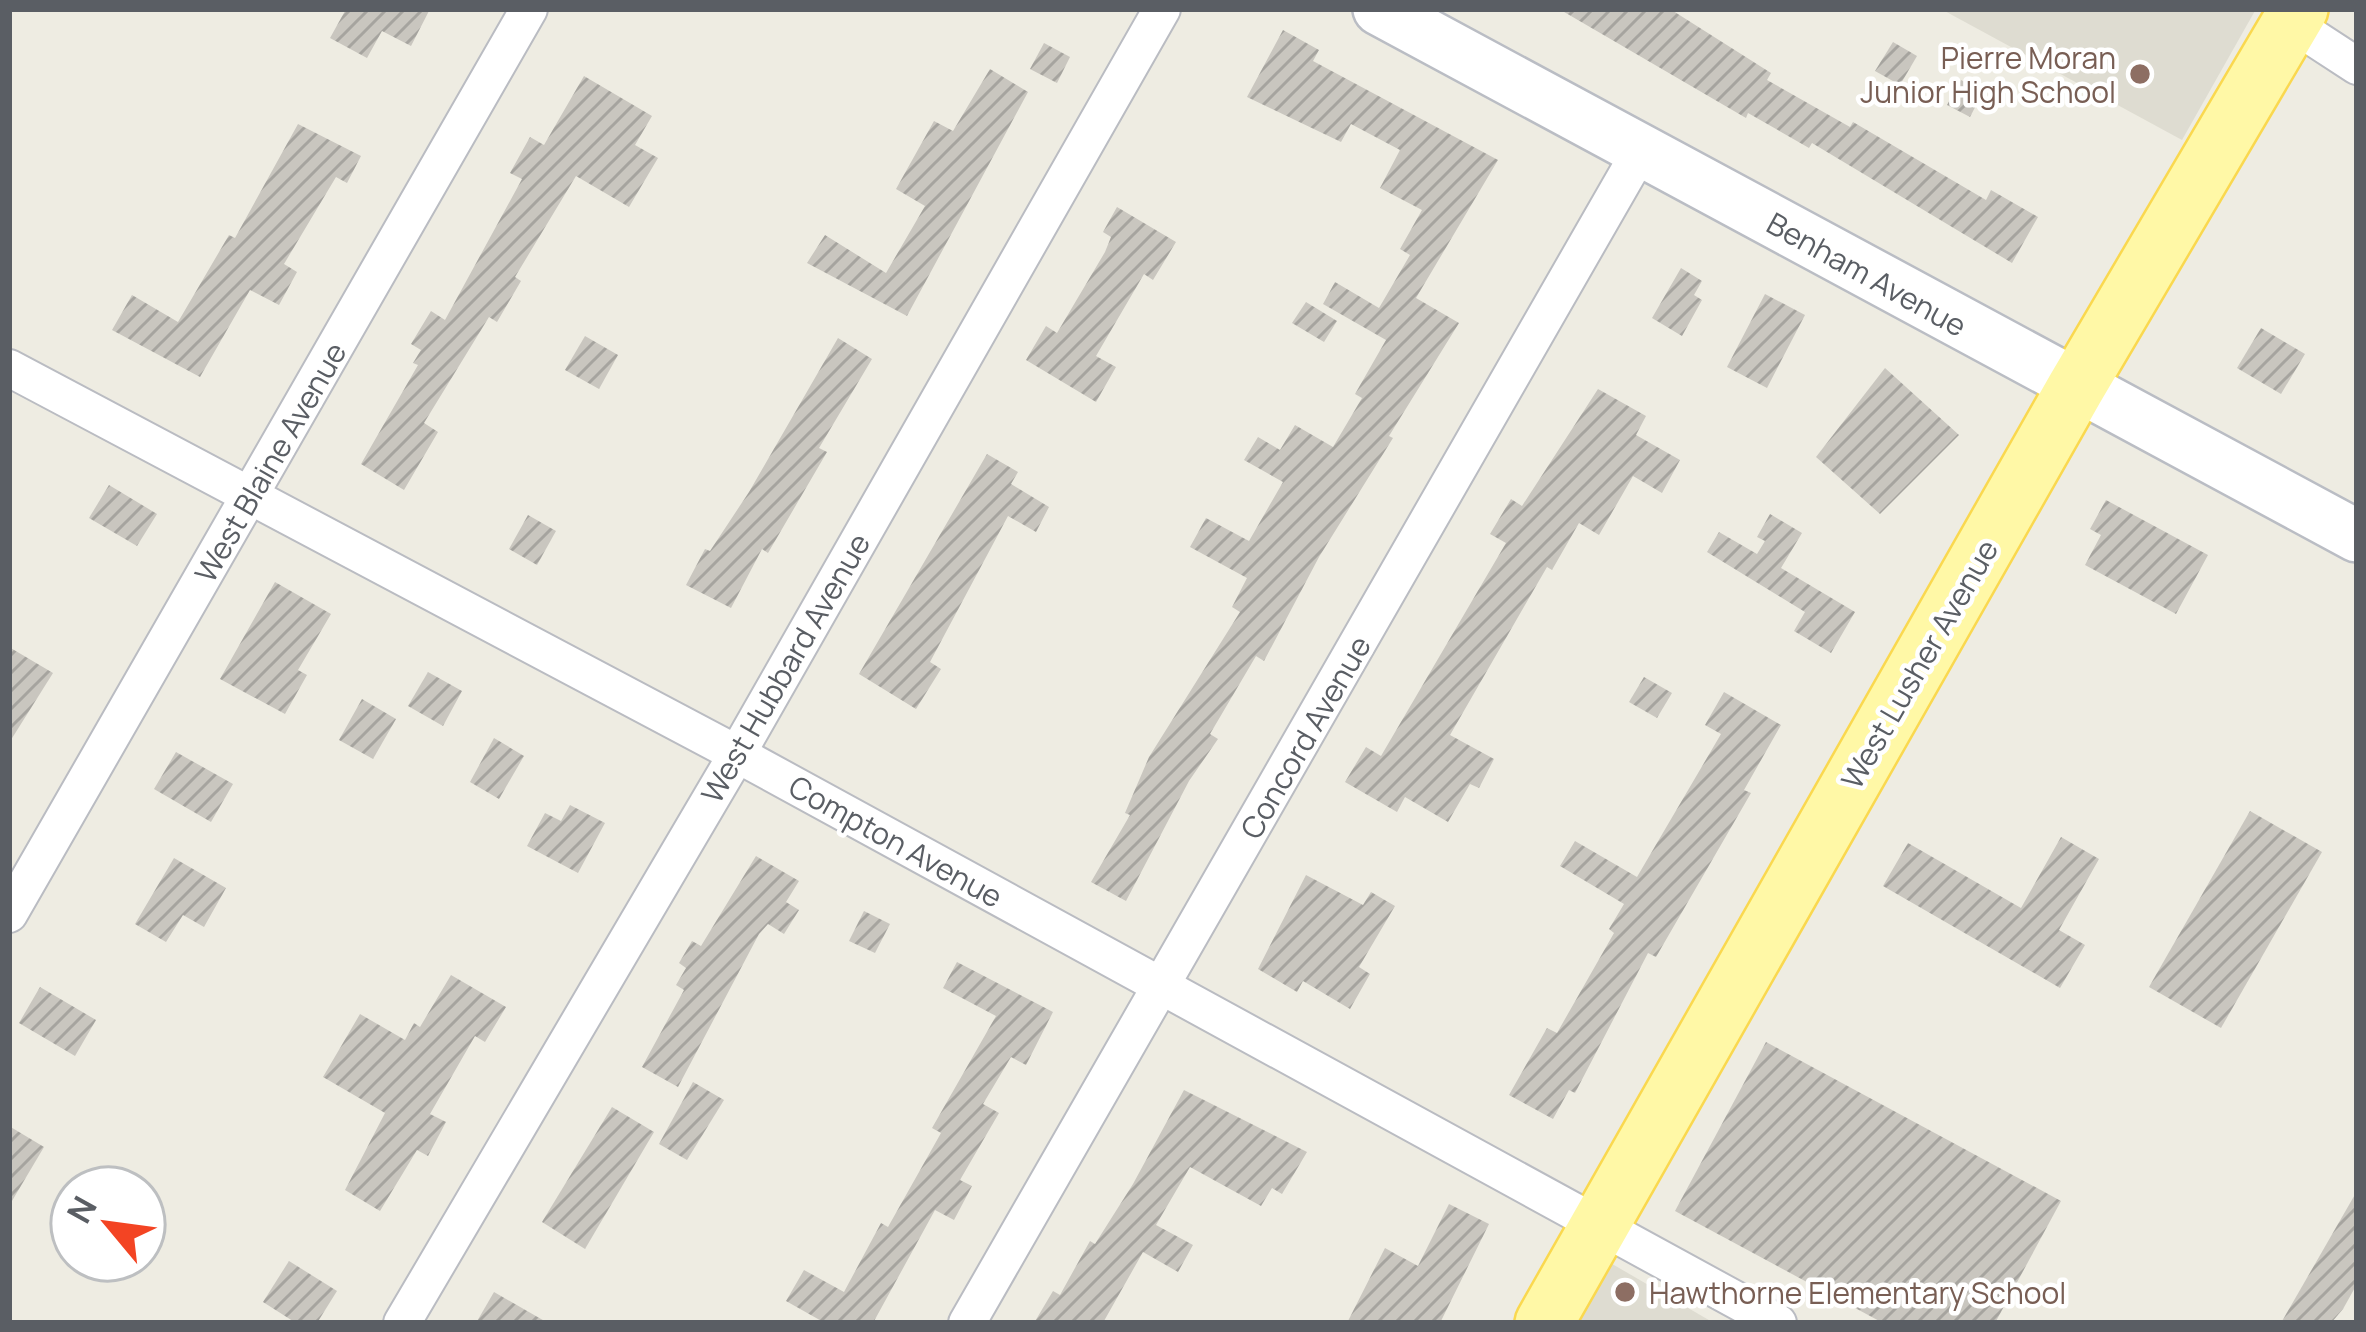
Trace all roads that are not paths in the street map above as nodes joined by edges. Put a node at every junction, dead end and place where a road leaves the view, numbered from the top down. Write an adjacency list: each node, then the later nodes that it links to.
1 (529, 9): 9 (street, West Blaine Avenue)
2 (1162, 9): 11 (street, West Hubbard Avenue)
3 (1378, 9): 6 (main road, Benham Avenue)
4 (2295, 16): 5 (street); 8 (main road, West Lusher Avenue)
5 (2357, 66)
6 (1641, 150): 8 (main road, Benham Avenue); 13 (street, Concord Avenue)
7 (9, 368): 9 (street, Compton Avenue)
8 (2075, 389): 10 (main road, Benham Avenue); 14 (main road, West Lusher Avenue)
9 (249, 499): 11 (street, Compton Avenue); 12 (street, West Blaine Avenue)
10 (2357, 536)
11 (736, 754): 13 (street, Compton Avenue); 15 (street, West Hubbard Avenue)
12 (9, 914)
13 (1161, 987): 14 (street, Compton Avenue); 16 (street, Concord Avenue)
14 (1600, 1226): 17 (main road, West Lusher Avenue); 18 (street, Compton Avenue)
15 (402, 1323)
16 (967, 1323)
17 (1544, 1323)
18 (1778, 1323)

